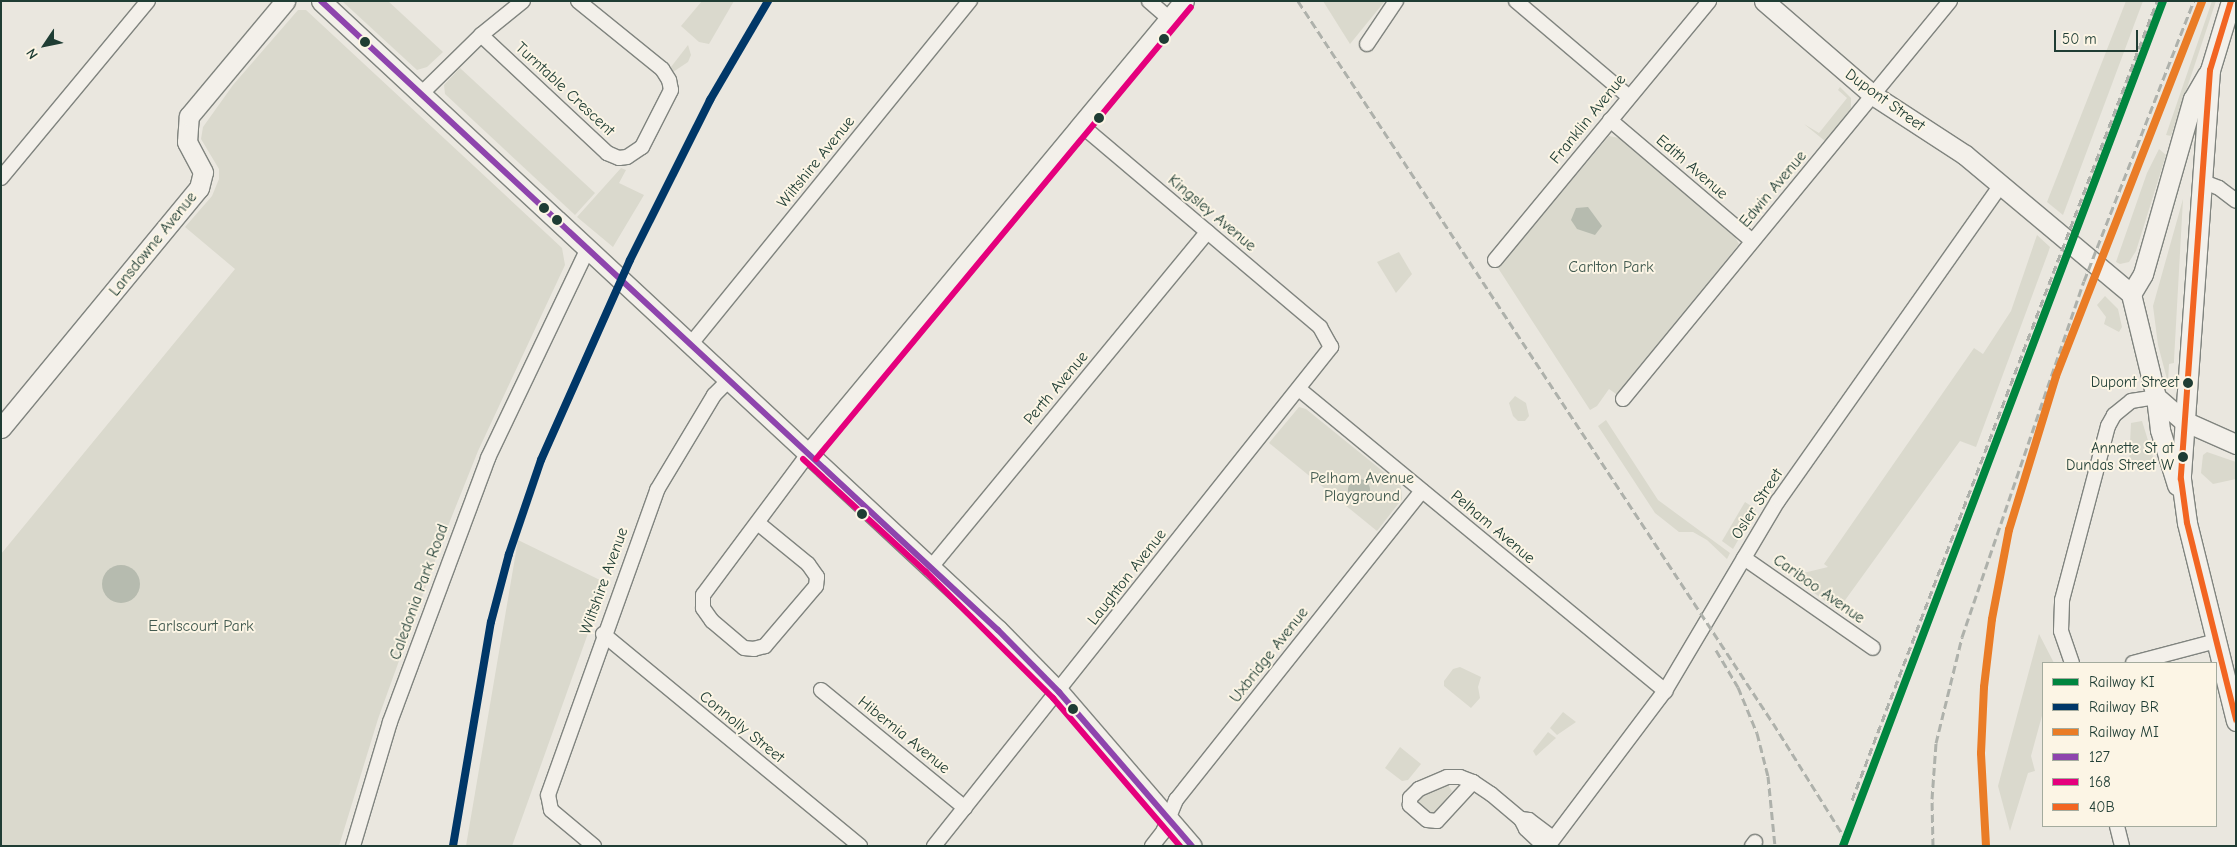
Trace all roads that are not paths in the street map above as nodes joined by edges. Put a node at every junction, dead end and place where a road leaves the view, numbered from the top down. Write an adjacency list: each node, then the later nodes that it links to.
1 (148, 1): 25 (street)
2 (285, 1): 42 (street, Lansdowne Avenue)
3 (321, 1): 20 (street)
4 (523, 1): 17 (street)
5 (578, 1): 17 (street, Turntable Crescent)
6 (970, 1): 36 (street, Wiltshire Avenue)
7 (1149, 1): 15 (street)
8 (1184, 1): 15 (street)
9 (1396, 1): 18 (street)
10 (1516, 1): 22 (street)
11 (1708, 1): 22 (street, Franklin Avenue)
12 (1764, 1): 21 (street, Dupont Street)
13 (1950, 1): 21 (street, Edwin Avenue)
14 (2231, 1): 16 (street)
15 (1170, 19): 24 (street)
16 (2230, 22): 19 (street)
17 (481, 35): 20 (street)
18 (1367, 44)
19 (2210, 70): 26 (street); 28 (street)
20 (421, 94): 32 (street)
21 (1873, 95): 27 (street, Dupont Street); 31 (street, Edwin Avenue)
22 (1629, 97): 23 (street, Franklin Avenue)
23 (1610, 120): 31 (street, Edith Avenue); 33 (street, Franklin Avenue)
24 (1082, 126): 30 (street, Kingsley Avenue); 44 (street)
25 (1, 178)
26 (2201, 181): 28 (street); 29 (street); 41 (street)
27 (2001, 185): 34 (street, Dupont Street); 48 (street, Osler Street)
28 (2169, 190): 34 (street)
29 (2236, 201)
30 (1207, 232): 35 (street, Kingsley Avenue); 49 (street, Perth Avenue)
31 (1752, 241): 40 (street, Edwin Avenue)
32 (588, 248): 36 (street); 64 (street, Caledonia Park Road)
33 (1495, 260)
34 (2131, 294): 39 (street)
35 (1320, 327): 38 (street, Laughton Avenue)
36 (690, 345): 37 (street)
37 (729, 380): 44 (street); 50 (street, Wiltshire Avenue)
38 (1299, 389): 45 (street, Pelham Avenue); 57 (street, Laughton Avenue)
39 (2156, 397): 41 (street); 46 (street); 53 (street)
40 (1623, 399)
41 (2184, 422): 43 (street); 46 (street)
42 (1, 428)
43 (2236, 444)
44 (809, 453): 47 (street); 49 (street)
45 (1422, 491): 56 (street, Pelham Avenue); 61 (street, Uxbridge Avenue)
46 (2182, 498): 51 (street)
47 (759, 524): 47 (street)
48 (1744, 558): 52 (street, Cariboo Avenue); 56 (street, Osler Street)
49 (932, 566): 57 (street)
50 (603, 634): 65 (street, Wiltshire Avenue); 66 (street, Connolly Street)
51 (2216, 641): 54 (street); 58 (street)
52 (1873, 648)
53 (2072, 662)
54 (2137, 662)
55 (821, 690): 60 (street, Hibernia Avenue)
56 (1665, 691): 63 (street, Osler Street)
57 (1059, 692): 60 (street, Laughton Avenue); 61 (street)
58 (2236, 721)
59 (1473, 782): 63 (street)
60 (965, 808): 67 (street, Laughton Avenue)
61 (1169, 819): 68 (street, Uxbridge Avenue); 69 (street)
62 (2117, 827): 70 (street)
63 (1549, 843)
64 (353, 846)
65 (594, 846)
66 (860, 846)
67 (934, 846)
68 (1152, 846)
69 (1192, 846)
70 (2122, 846)

